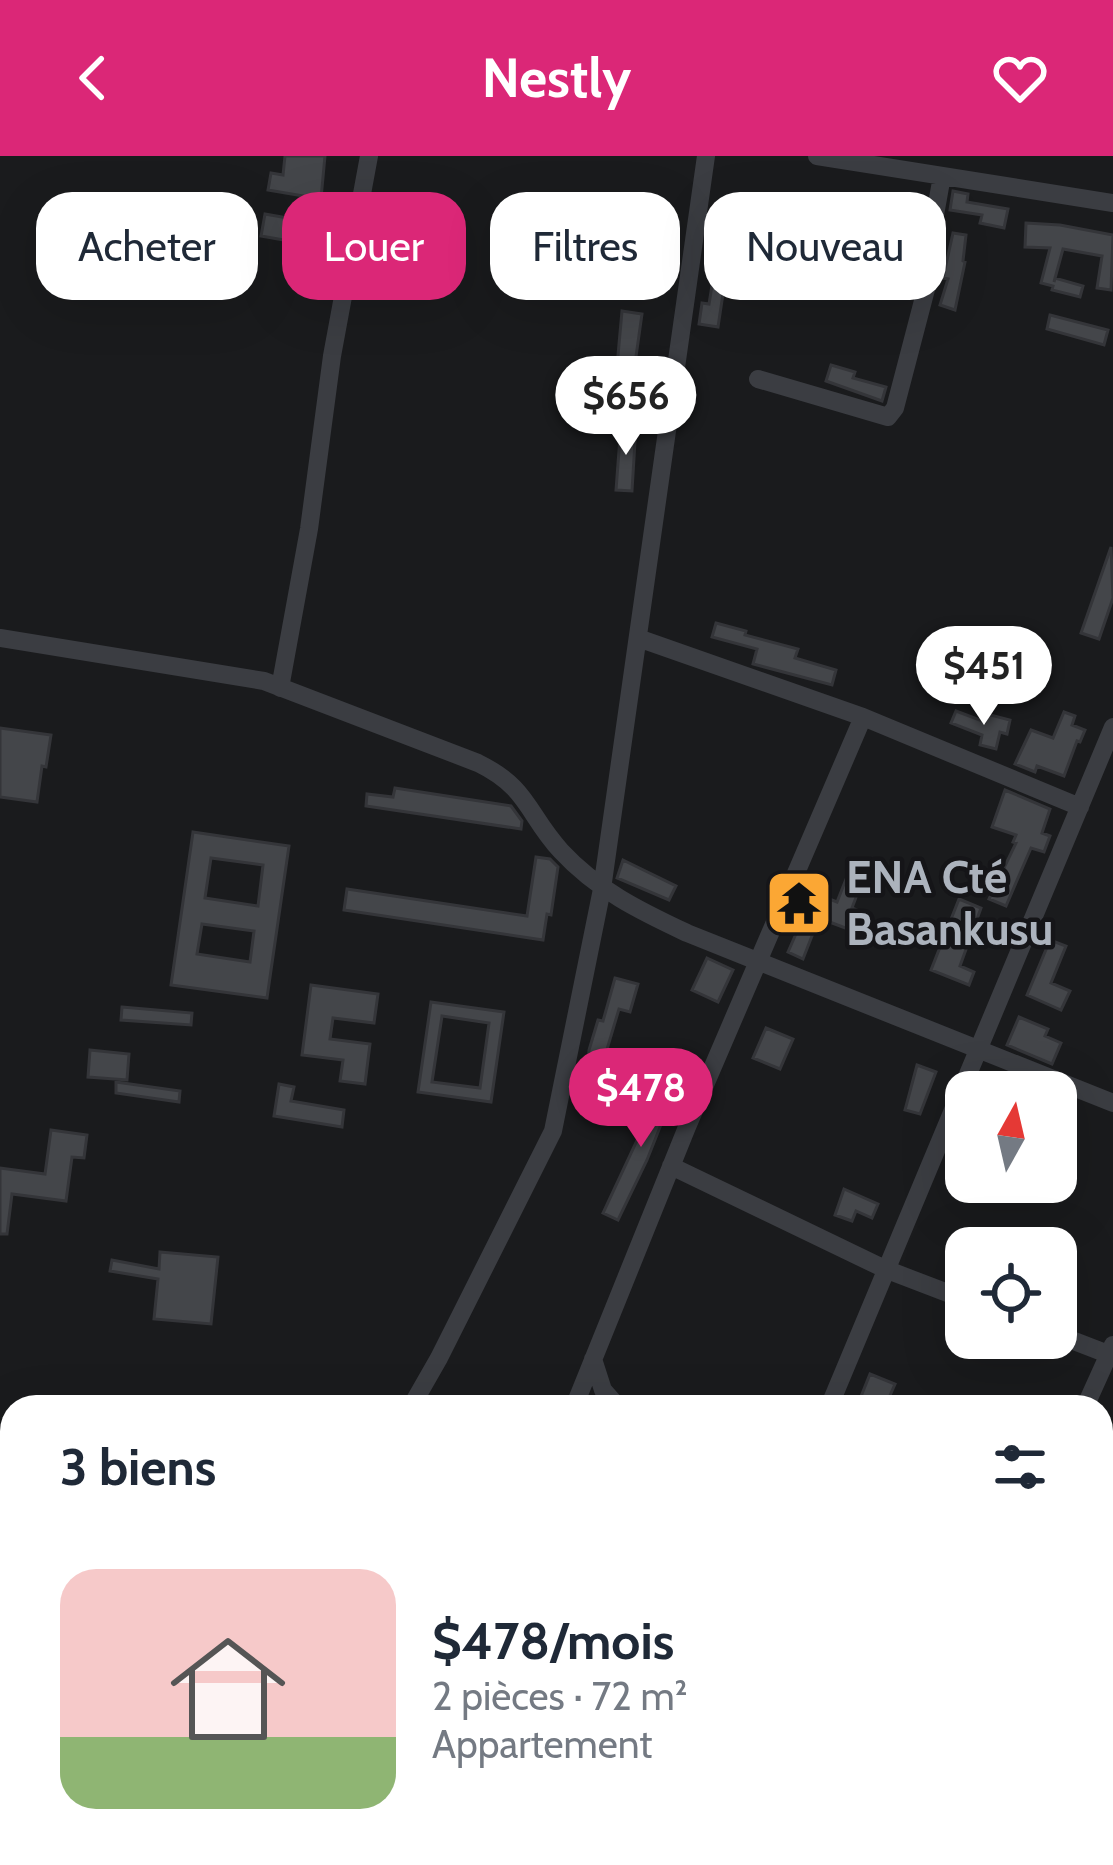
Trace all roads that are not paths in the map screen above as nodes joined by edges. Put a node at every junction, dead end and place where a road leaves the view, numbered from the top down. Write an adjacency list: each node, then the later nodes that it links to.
1 (369, 156): 9 (street)
2 (706, 156): 8 (street)
3 (818, 156): 4 (street)
4 (942, 176): 5 (street); 6 (street)
5 (1113, 203)
6 (758, 379)
7 (0, 638): 9 (street)
8 (638, 638): 10 (street); 13 (street)
9 (280, 688): 13 (street)
10 (863, 717): 12 (street); 14 (street)
11 (1111, 739): 12 (street)
12 (1080, 807): 15 (street)
13 (602, 889): 14 (street); 23 (street)
14 (758, 960): 15 (street); 17 (street)
15 (977, 1050): 16 (street); 18 (street)
16 (1113, 1102)
17 (671, 1166): 18 (street); 22 (street)
18 (885, 1270): 19 (street); 26 (street)
19 (945, 1292)
20 (1077, 1341): 21 (street)
21 (1112, 1352): 27 (street)
22 (593, 1359): 24 (street); 25 (street)
23 (418, 1395)
24 (579, 1395)
25 (608, 1395)
26 (834, 1395)
27 (1091, 1395)

